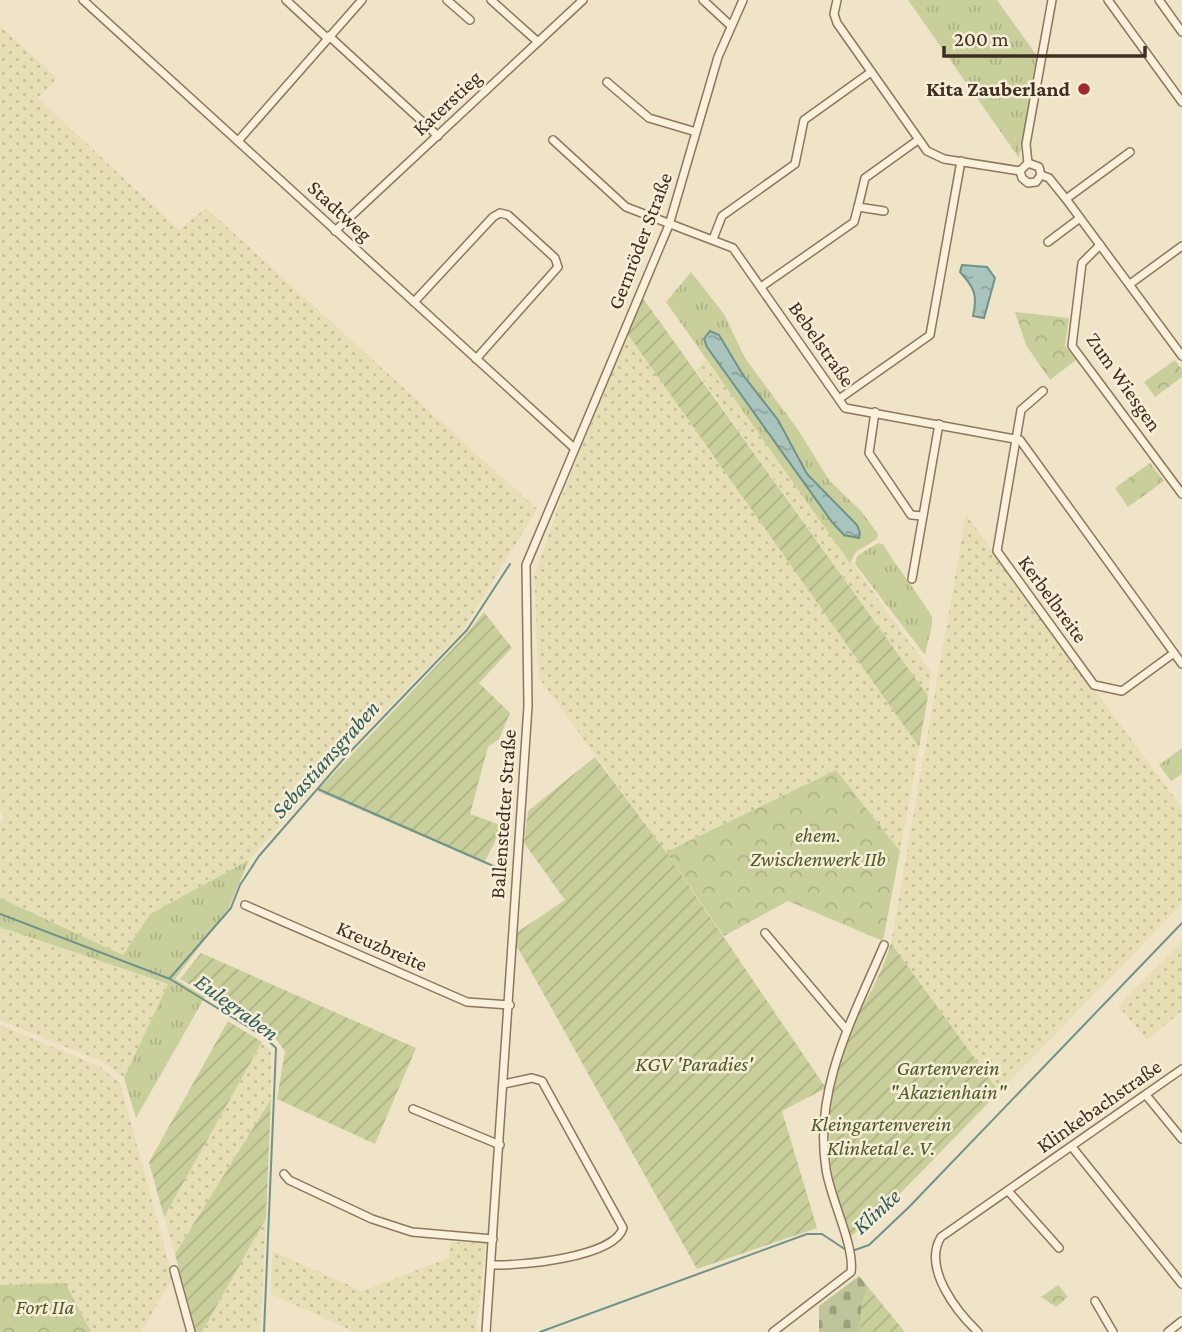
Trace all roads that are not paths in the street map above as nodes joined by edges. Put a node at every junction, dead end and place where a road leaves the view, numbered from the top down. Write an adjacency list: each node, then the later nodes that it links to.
1 (83, 0): 26 (street, Stadtweg)
2 (286, 0): 17 (street)
3 (362, 0): 17 (street)
4 (447, 0): 14 (street)
5 (491, 0): 18 (street)
6 (583, 0): 18 (street, Katerstieg)
7 (703, 0): 15 (street)
8 (743, 0): 15 (street, Gernröder Straße)
9 (837, 0): 19 (street)
10 (1052, 0): 29 (street)
11 (1121, 0): 13 (street)
12 (1159, 0): 16 (street)
13 (1111, 3): 21 (street)
14 (470, 20)
15 (731, 26): 22 (street, Gernröder Straße)
16 (1182, 32)
17 (328, 37): 23 (street); 26 (street)
18 (538, 42): 23 (street, Katerstieg)
19 (871, 72): 25 (street); 38 (street)
20 (607, 82): 22 (street)
21 (1182, 102)
22 (696, 132): 36 (street, Gernröder Straße)
23 (438, 136): 37 (street, Katerstieg)
24 (553, 140): 36 (street, Bebelstraße)
25 (918, 140): 28 (street); 33 (street)
26 (239, 141): 37 (street, Stadtweg)
27 (1130, 152): 32 (street)
28 (961, 162): 30 (street); 48 (street)
29 (1028, 163): 30 (street); 31 (street)
30 (1020, 171): 31 (street)
31 (1041, 175): 32 (street)
32 (1066, 199): 35 (street)
33 (858, 207): 34 (street); 43 (street)
34 (884, 211)
35 (1080, 218): 39 (street); 40 (street)
36 (669, 225): 38 (street, Bebelstraße); 52 (street, Gernröder Straße)
37 (335, 231): 44 (street, Stadtweg)
38 (713, 239): 43 (street, Bebelstraße)
39 (1048, 242)
40 (1100, 245): 42 (street); 54 (street, Zum Wiesgen)
41 (1182, 246): 42 (street)
42 (1130, 284): 45 (street)
43 (761, 287): 48 (street, Bebelstraße)
44 (414, 302): 46 (street, Stadtweg); 46 (street)
45 (1182, 356)
46 (476, 359): 52 (street, Stadtweg)
47 (1043, 391): 51 (street)
48 (839, 399): 49 (street, Bebelstraße)
49 (875, 412): 50 (street, Bebelstraße); 55 (street)
50 (939, 424): 51 (street, Bebelstraße); 55 (street)
51 (1016, 439): 57 (street); 57 (street, Kerbelbreite)
52 (573, 447): 53 (street, Gernröder Straße)
53 (556, 490): 62 (street, Ballenstedter Straße)
54 (1182, 494)
55 (923, 516): 56 (street)
56 (912, 579)
57 (1174, 653): 58 (street)
58 (1182, 664)
59 (245, 905): 62 (street, Kreuzbreite)
60 (765, 933): 63 (street)
61 (884, 945): 63 (street)
62 (510, 1005): 65 (street, Ballenstedter Straße)
63 (846, 1029): 82 (street)
64 (1182, 1069): 66 (street, Klinkebachstraße)
65 (504, 1084): 69 (street, Ballenstedter Straße); 75 (street)
66 (1146, 1095): 68 (street); 70 (street, Klinkebachstraße)
67 (413, 1109): 69 (street)
68 (1182, 1139)
69 (500, 1145): 73 (street, Ballenstedter Straße)
70 (1072, 1147): 72 (street, Klinkebachstraße); 77 (street)
71 (284, 1174): 73 (street)
72 (1009, 1192): 74 (street); 83 (street, Klinkebachstraße)
73 (493, 1239): 75 (street, Ballenstedter Straße)
74 (1059, 1248)
75 (491, 1265): 81 (street, Ballenstedter Straße)
76 (174, 1270): 80 (street)
77 (1182, 1284)
78 (1095, 1301): 84 (street)
79 (1182, 1321): 85 (street)
80 (191, 1332)
81 (486, 1332)
82 (773, 1332)
83 (978, 1332)
84 (1113, 1332)
85 (1168, 1332)

